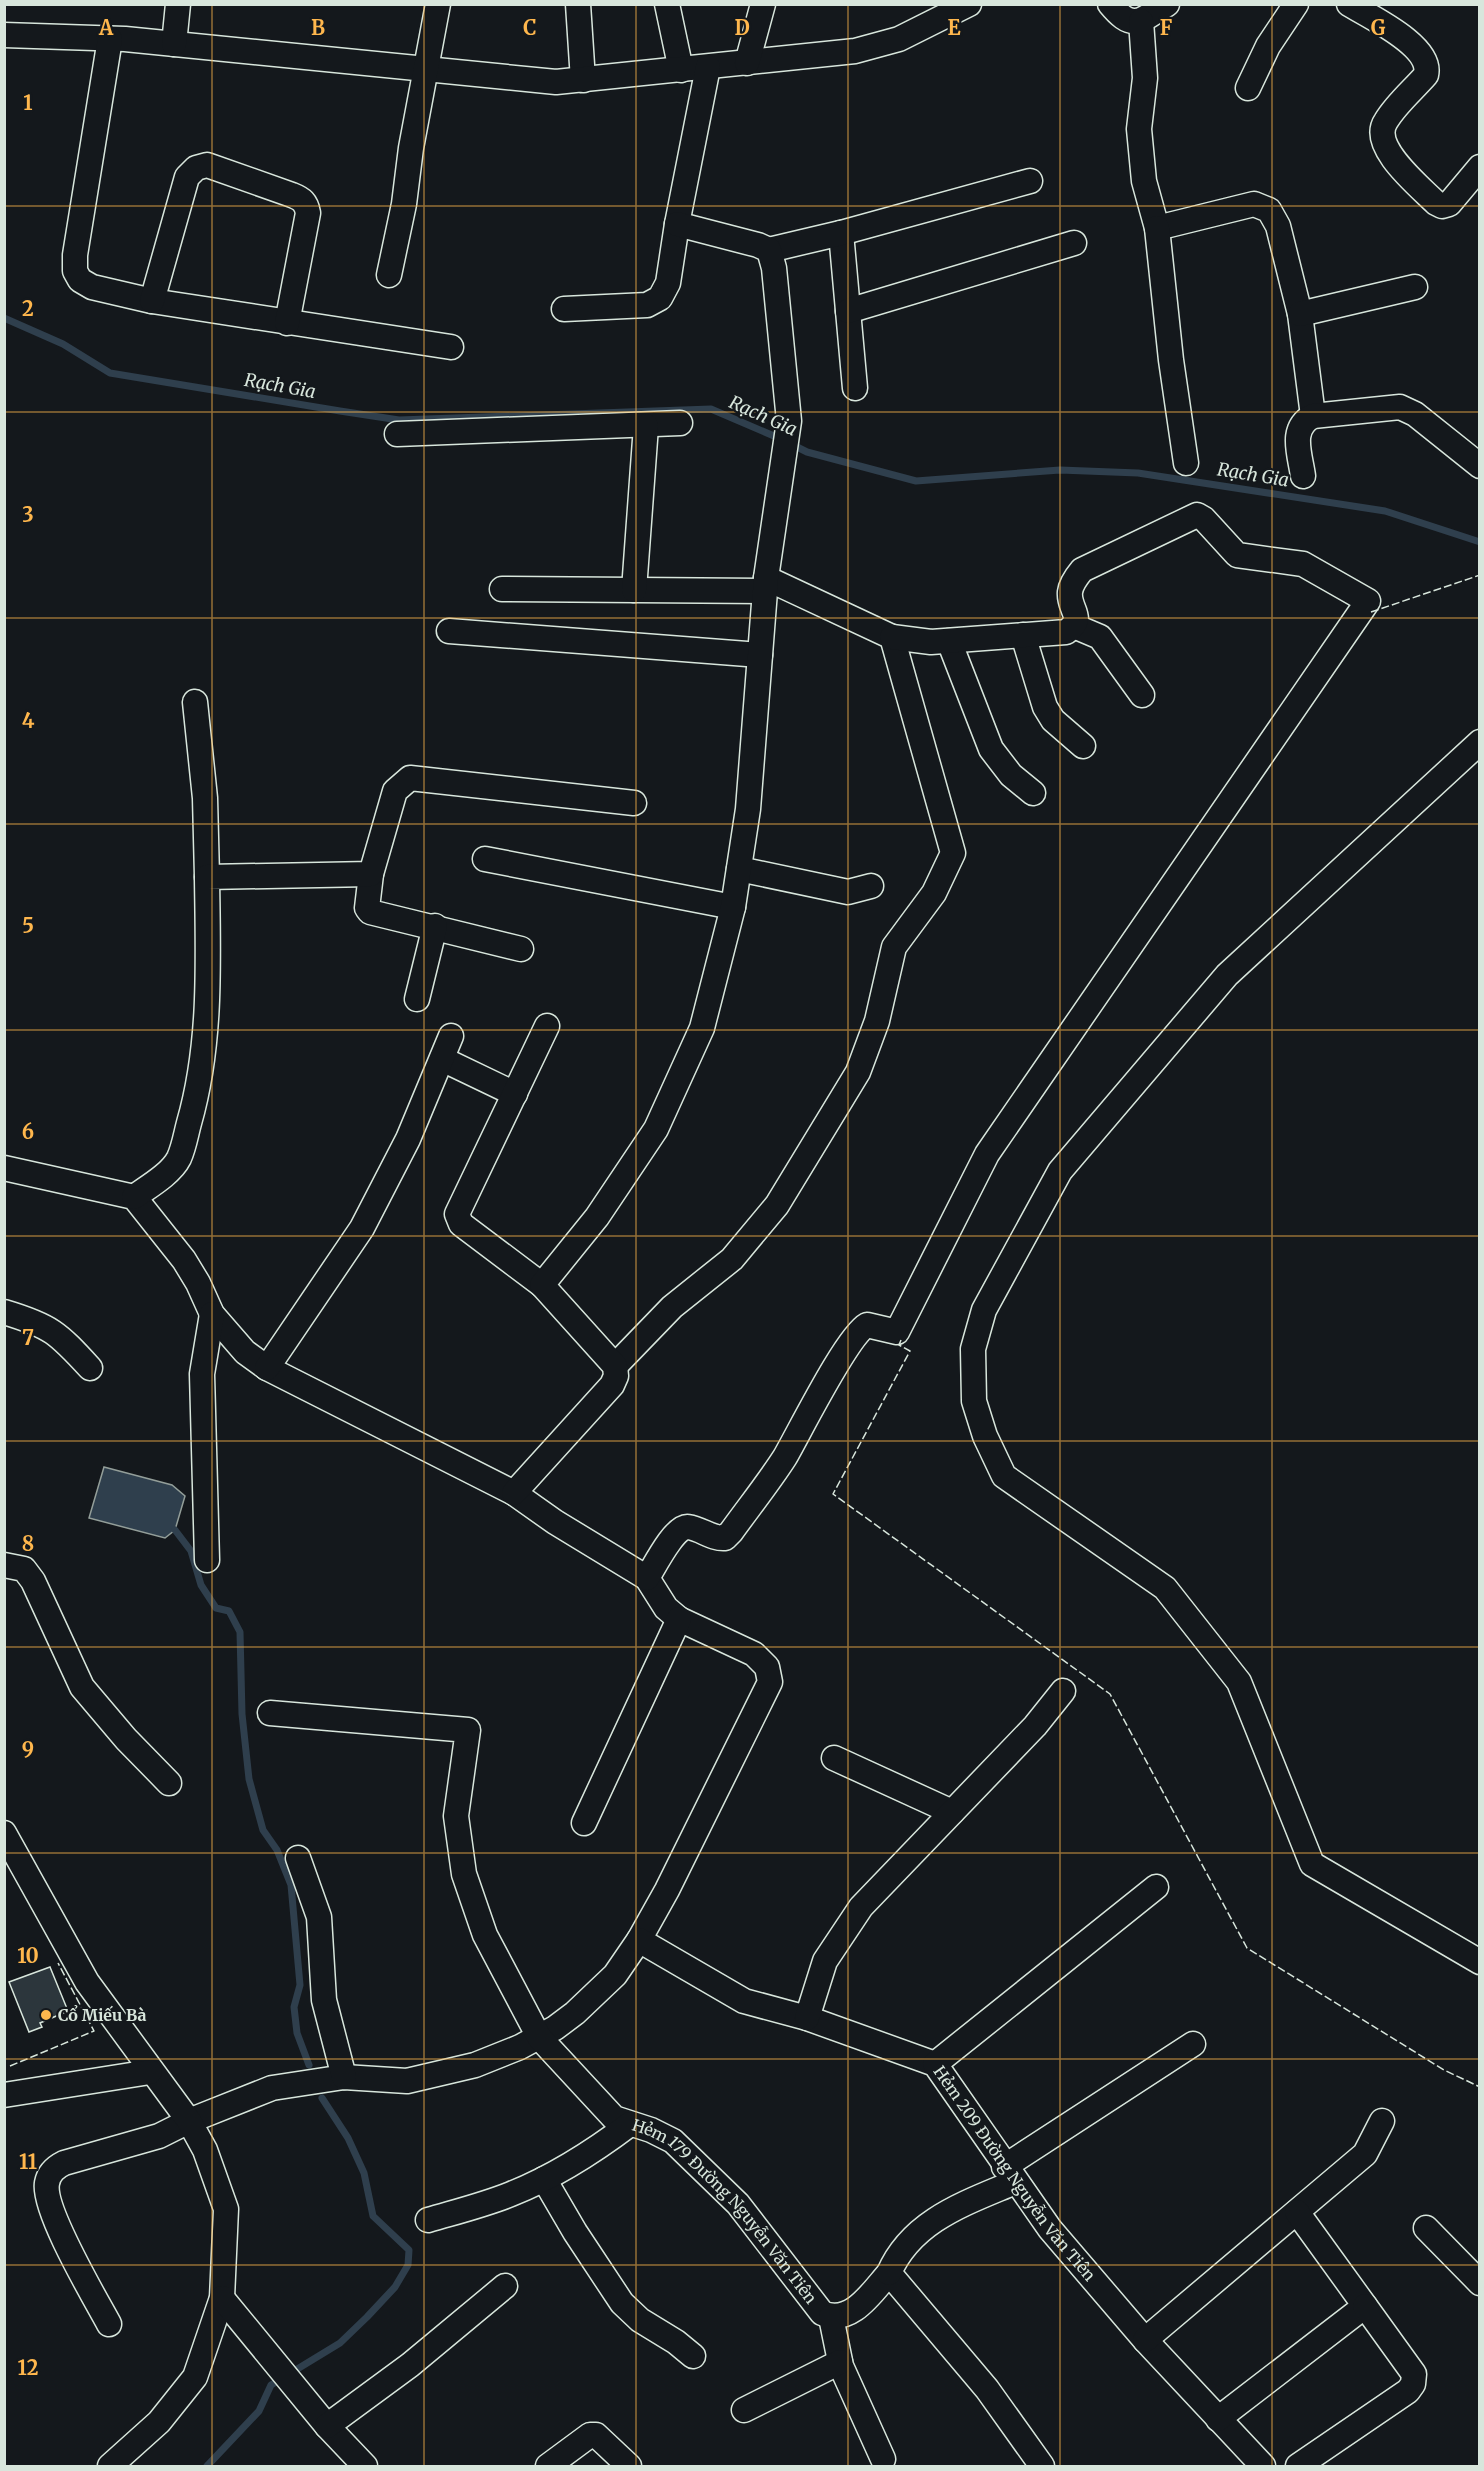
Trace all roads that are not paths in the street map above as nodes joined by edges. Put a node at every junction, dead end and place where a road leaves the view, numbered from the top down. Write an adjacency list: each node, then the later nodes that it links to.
1 (178, 4): 14 (street)
2 (438, 4): 17 (street)
3 (578, 4): 19 (street)
4 (666, 4): 18 (street)
5 (763, 4): 15 (street)
6 (969, 4): 15 (street)
7 (1110, 4): 11 (street)
8 (1167, 4): 11 (street)
9 (1296, 4): 20 (street)
10 (1350, 4): 21 (street)
11 (1141, 21): 24 (street)
12 (4, 35): 13 (street)
13 (110, 39): 14 (street); 30 (street)
14 (174, 44): 17 (street)
15 (747, 63): 16 (street)
16 (708, 67): 18 (street); 23 (street)
17 (428, 70): 19 (street); 28 (street)
18 (681, 70): 19 (street)
19 (583, 80)
20 (1248, 88)
21 (1479, 167)
22 (1030, 181): 25 (street)
23 (677, 224): 27 (street); 31 (street)
24 (1157, 228): 33 (street); 41 (street)
25 (841, 233): 27 (street); 32 (street)
26 (1074, 243): 32 (street)
27 (769, 250): 44 (street)
28 (389, 274)
29 (1415, 287): 33 (street)
30 (152, 301): 34 (street); 34 (street)
31 (564, 309)
32 (848, 311): 36 (street)
33 (1300, 314): 37 (street)
34 (287, 323): 35 (street)
35 (451, 347)
36 (855, 388)
37 (1313, 416): 42 (street); 43 (street)
38 (680, 423): 39 (street)
39 (646, 426): 40 (street); 46 (street)
40 (397, 434)
41 (1186, 463)
42 (1479, 466)
43 (1303, 476)
44 (766, 585): 46 (street); 50 (street); 52 (street)
45 (502, 589): 46 (street)
46 (634, 590)
47 (1074, 626): 49 (street); 53 (street); 83 (street)
48 (448, 631): 52 (street)
49 (1023, 635): 51 (street); 56 (street)
50 (892, 637): 51 (street); 77 (street)
51 (949, 641): 57 (street)
52 (760, 655): 60 (street)
53 (1142, 695)
54 (195, 702): 62 (street)
55 (1479, 742): 95 (street)
56 (1083, 746)
57 (1033, 793)
58 (634, 803): 61 (street)
59 (485, 859): 64 (street)
60 (739, 869): 63 (street); 64 (street)
61 (371, 874): 62 (street); 65 (street)
62 (207, 877): 73 (street)
63 (871, 886)
64 (733, 907): 74 (street)
65 (435, 927): 66 (street); 67 (street)
66 (521, 949)
67 (417, 999)
68 (547, 1026): 71 (street)
69 (452, 1036): 70 (street)
70 (442, 1059): 71 (street); 79 (street)
71 (514, 1094): 74 (street)
72 (4, 1168): 73 (street)
73 (134, 1197): 76 (street)
74 (542, 1285): 77 (street)
75 (4, 1312): 78 (street)
76 (212, 1314): 79 (street); 81 (street)
77 (615, 1366): 80 (street)
78 (90, 1368)
79 (267, 1368): 80 (street)
80 (514, 1493): 83 (street)
81 (207, 1560)
82 (4, 1565): 88 (street)
83 (647, 1578): 84 (street)
84 (679, 1619): 90 (street); 94 (street)
85 (1063, 1691): 89 (street)
86 (270, 1713): 97 (street, Hẻm 179 Đường Nguyễn Văn Tiên)
87 (834, 1758): 89 (street)
88 (169, 1783)
89 (952, 1812): 96 (street)
90 (584, 1823)
91 (4, 1833): 100 (street)
92 (298, 1858): 101 (street)
93 (1156, 1887): 99 (street)
94 (639, 1940): 96 (street, Hẻm 209 Đường Nguyễn Văn Tiên); 97 (street)
95 (1479, 1962)
96 (807, 2018): 99 (street, Hẻm 209 Đường Nguyễn Văn Tiên)
97 (540, 2037): 101 (street); 105 (street, Hẻm 179 Đường Nguyễn Văn Tiên)
98 (1193, 2044): 106 (street, Hẻm 179 Đường Nguyễn Văn Tiên)
99 (935, 2064): 106 (street, Hẻm 209 Đường Nguyễn Văn Tiên)
100 (150, 2072): 102 (street); 103 (street)
101 (344, 2077): 103 (street)
102 (4, 2095)
103 (189, 2121): 114 (street); 117 (street)
104 (1383, 2121): 108 (street)
105 (630, 2124): 107 (street); 116 (street, Hẻm 179 Đường Nguyễn Văn Tiên)
106 (1010, 2175): 111 (street, Hẻm 179 Đường Nguyễn Văn Tiên); 118 (street, Hẻm 209 Đường Nguyễn Văn Tiên)
107 (544, 2179): 109 (street); 119 (street)
108 (1297, 2212): 115 (street); 118 (street)
109 (428, 2220)
110 (1426, 2228): 112 (street)
111 (890, 2273): 116 (street, Hẻm 179 Đường Nguyễn Văn Tiên); 129 (street)
112 (1479, 2283)
113 (505, 2286): 123 (street)
114 (222, 2298): 123 (street); 126 (street)
115 (1365, 2306): 122 (street); 131 (street)
116 (831, 2317): 120 (street)
117 (109, 2324)
118 (1145, 2340): 122 (street, Hẻm 209 Đường Nguyễn Văn Tiên)
119 (693, 2356)
120 (840, 2362): 121 (street); 124 (street)
121 (744, 2410)
122 (1218, 2419): 130 (street, Hẻm 209 Đường Nguyễn Văn Tiên)
123 (327, 2426): 125 (street)
124 (883, 2459)
125 (361, 2465)
126 (110, 2466)
127 (548, 2466): 128 (street)
128 (629, 2466)
129 (1042, 2466)
130 (1263, 2466)
131 (1298, 2466)

